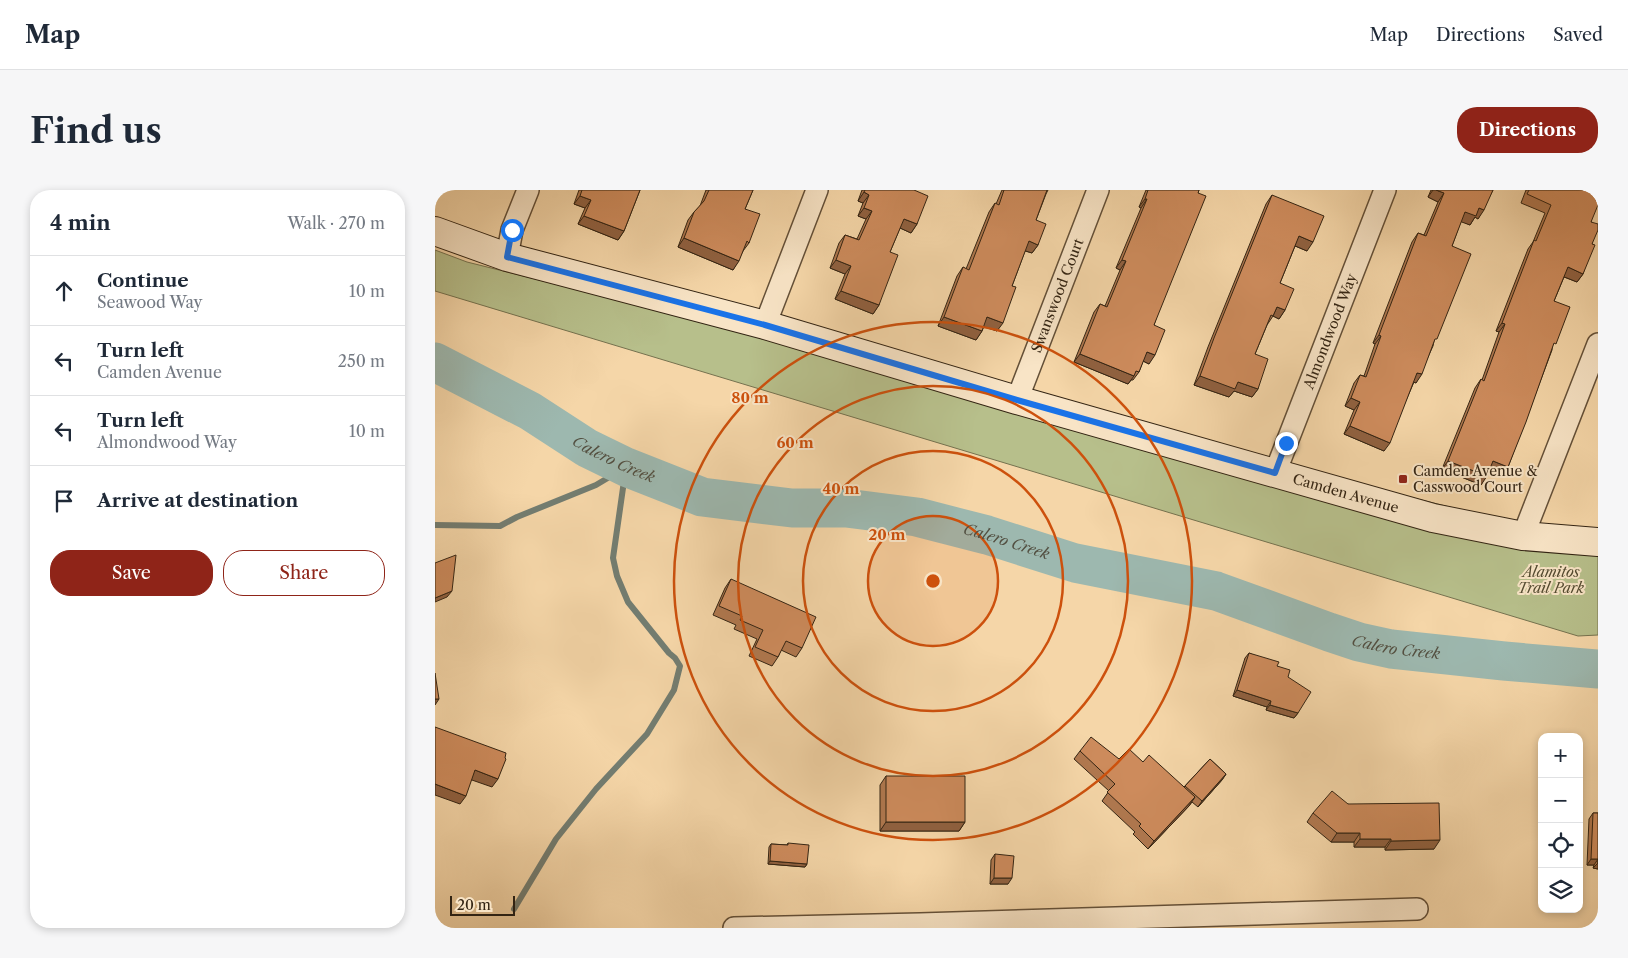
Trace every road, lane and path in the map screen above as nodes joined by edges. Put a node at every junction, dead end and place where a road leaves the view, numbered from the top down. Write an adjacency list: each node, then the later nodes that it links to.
1 (528, 190): 6 (street)
2 (817, 190): 7 (street)
3 (1098, 190): 9 (street, Swanswood Court)
4 (1385, 190): 10 (street, Almondwood Way)
5 (435, 231): 6 (street, Camden Avenue)
6 (507, 257): 7 (street, Camden Avenue)
7 (765, 325): 9 (street, Camden Avenue)
8 (1598, 344): 11 (street)
9 (1017, 400): 10 (street, Camden Avenue)
10 (1275, 473): 11 (street, Camden Avenue)
11 (1523, 536): 12 (street, Camden Avenue)
12 (1598, 542)
13 (1417, 909): 14 (street)
14 (921, 926): 15 (street)
15 (734, 928)

